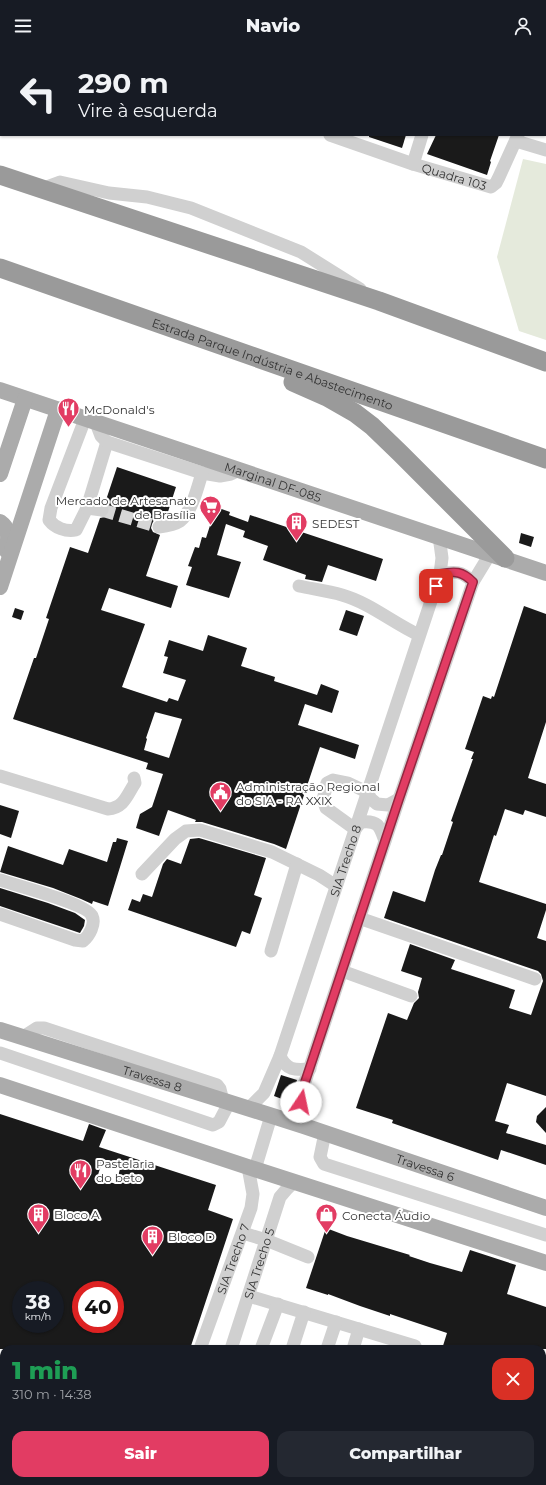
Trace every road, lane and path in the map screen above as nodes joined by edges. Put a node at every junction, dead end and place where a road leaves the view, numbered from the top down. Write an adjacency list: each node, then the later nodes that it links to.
1 (333, 136): 5 (street)
2 (422, 136): 5 (street, Quadra 103)
3 (517, 138): 4 (street); 5 (street, Quadra 103)
4 (546, 150)
5 (413, 164)
6 (0, 175): 7 (highway)
7 (41, 189): 9 (highway); 9 (street)
8 (0, 268): 10 (highway, Estrada Parque Indústria e Abastecimento)
9 (379, 301): 11 (highway)
10 (166, 325): 17 (highway, Estrada Parque Indústria e Abastecimento); 26 (highway)
11 (546, 362)
12 (0, 390): 13 (main road, Marginal DF-085)
13 (25, 399): 14 (main road, Marginal DF-085); 20 (main road)
14 (58, 410): 15 (main road, Marginal DF-085); 27 (main road)
15 (91, 421): 16 (street); 18 (main road, Marginal DF-085); 21 (street)
16 (107, 442): 19 (street); 21 (street)
17 (546, 459)
18 (239, 470): 19 (street); 25 (main road, Marginal DF-085)
19 (202, 473): 24 (street)
20 (0, 474)
21 (87, 508): 22 (street)
22 (102, 510)
23 (0, 522): 27 (main road)
24 (159, 527)
25 (439, 536): 26 (main road, Marginal DF-085); 29 (street, SIA Trecho 8)
26 (498, 556): 28 (main road, Marginal DF-085); 30 (street)
27 (6, 571): 32 (main road)
28 (546, 573)
29 (440, 574): 30 (street); 33 (street, SIA Trecho 8)
30 (473, 582): 37 (street)
31 (299, 586): 33 (street)
32 (0, 587)
33 (419, 635): 36 (street, SIA Trecho 8)
34 (0, 776): 35 (street)
35 (134, 778)
36 (367, 792): 37 (street); 38 (street, SIA Trecho 8); 38 (street)
37 (399, 799): 39 (street)
38 (355, 829): 39 (street); 43 (street, SIA Trecho 8)
39 (385, 841): 45 (street)
40 (297, 864): 41 (street); 43 (street); 46 (street)
41 (142, 874)
42 (0, 880): 44 (street)
43 (336, 886): 52 (street, SIA Trecho 8)
44 (0, 914)
45 (359, 918): 47 (street); 48 (street)
46 (271, 951)
47 (342, 971): 49 (street); 53 (street)
48 (534, 980)
49 (411, 996)
50 (0, 1030): 55 (main road, Travessa 8)
51 (0, 1053): 55 (street)
52 (280, 1056): 53 (street); 56 (street, SIA Trecho 8)
53 (310, 1069): 58 (street)
54 (0, 1085): 60 (main road)
55 (226, 1102): 56 (main road, Travessa 8)
56 (248, 1108): 57 (main road, Travessa 8)
57 (271, 1116): 58 (main road, Travessa 8); 60 (street)
58 (304, 1126): 59 (main road, Travessa 6)
59 (325, 1133): 62 (main road, Travessa 6); 64 (street)
60 (251, 1168): 61 (main road); 63 (street, SIA Trecho 7)
61 (294, 1182): 65 (street, SIA Trecho 5); 67 (main road)
62 (546, 1208)
63 (243, 1233): 65 (street); 74 (street, SIA Trecho 7)
64 (546, 1235)
65 (266, 1240): 66 (street); 68 (street, SIA Trecho 5)
66 (308, 1257)
67 (546, 1263)
68 (249, 1296): 69 (street); 75 (street, SIA Trecho 5)
69 (278, 1304): 70 (street); 76 (street)
70 (304, 1312): 71 (street); 77 (street)
71 (336, 1322): 72 (street); 78 (street)
72 (359, 1330): 73 (street); 79 (street)
73 (386, 1344): 80 (street)
74 (201, 1345)
75 (232, 1345)
76 (263, 1345)
77 (293, 1345)
78 (328, 1345)
79 (354, 1345)
80 (400, 1345)

